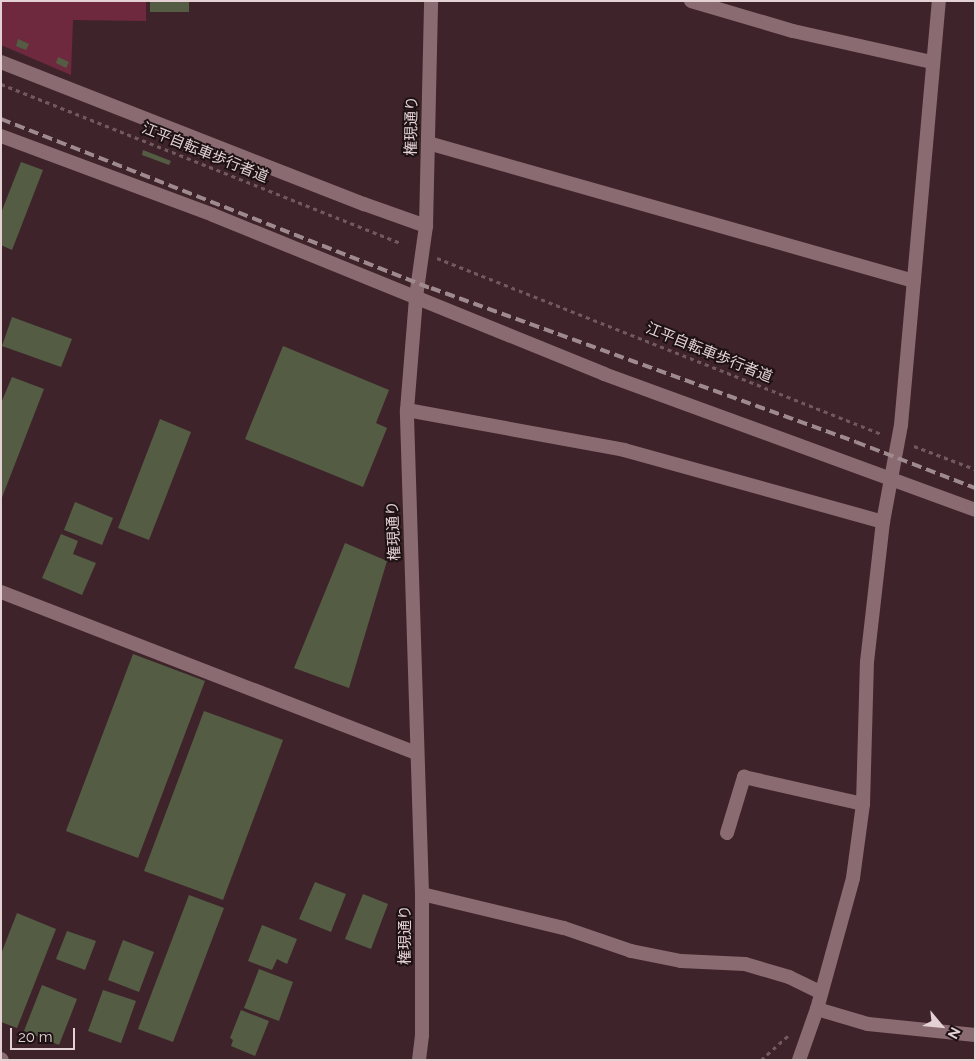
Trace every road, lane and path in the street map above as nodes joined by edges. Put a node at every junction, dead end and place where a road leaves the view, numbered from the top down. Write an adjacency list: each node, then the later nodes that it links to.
1 (430, 1): 8 (street, 権現通り)
2 (691, 1): 5 (street)
3 (939, 1): 5 (street)
4 (1, 62): 9 (street)
5 (932, 62): 12 (street)
6 (1, 84): 10 (path, 江平自転車歩行者道)
7 (1, 136): 13 (street)
8 (428, 143): 9 (street, 権現通り); 12 (street)
9 (426, 226): 13 (street, 権現通り)
10 (401, 243)
11 (434, 257): 15 (path, 江平自転車歩行者道)
12 (914, 280): 15 (street)
13 (416, 297): 14 (street, 権現通り); 17 (street)
14 (407, 410): 19 (street); 21 (street, 権現通り)
15 (898, 440): 16 (path, 江平自転車歩行者道); 17 (street)
16 (975, 469)
17 (890, 478): 18 (street); 19 (street)
18 (975, 510)
19 (884, 522): 22 (street)
20 (1, 592): 21 (street)
21 (417, 752): 24 (street, 権現通り)
22 (863, 804): 23 (street); 25 (street)
23 (727, 833)
24 (422, 894): 25 (street); 28 (street, 権現通り)
25 (820, 992): 26 (street)
26 (817, 1009): 27 (street); 29 (street)
27 (975, 1036)
28 (418, 1060)
29 (799, 1060)

